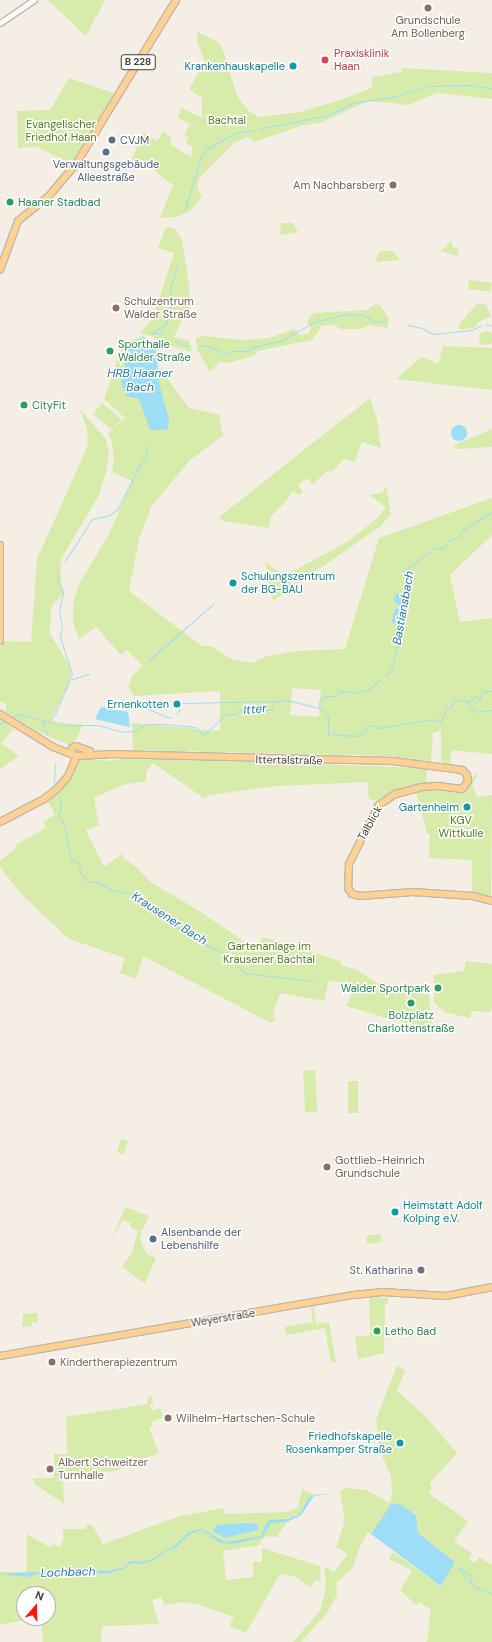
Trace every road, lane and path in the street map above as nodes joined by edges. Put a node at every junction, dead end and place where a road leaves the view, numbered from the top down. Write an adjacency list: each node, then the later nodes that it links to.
1 (34, 0): 3 (street)
2 (176, 0): 4 (main road, B 228)
3 (0, 23)
4 (0, 270)
5 (0, 545): 6 (main road)
6 (0, 641)
7 (3, 716): 8 (main road, Ittertalstraße)
8 (76, 753): 9 (main road, Ittertalstraße); 10 (main road)
9 (466, 773): 11 (main road, Talblick)
10 (0, 822)
11 (492, 901)
12 (492, 1287): 13 (main road, Weyerstraße)
13 (0, 1356)

